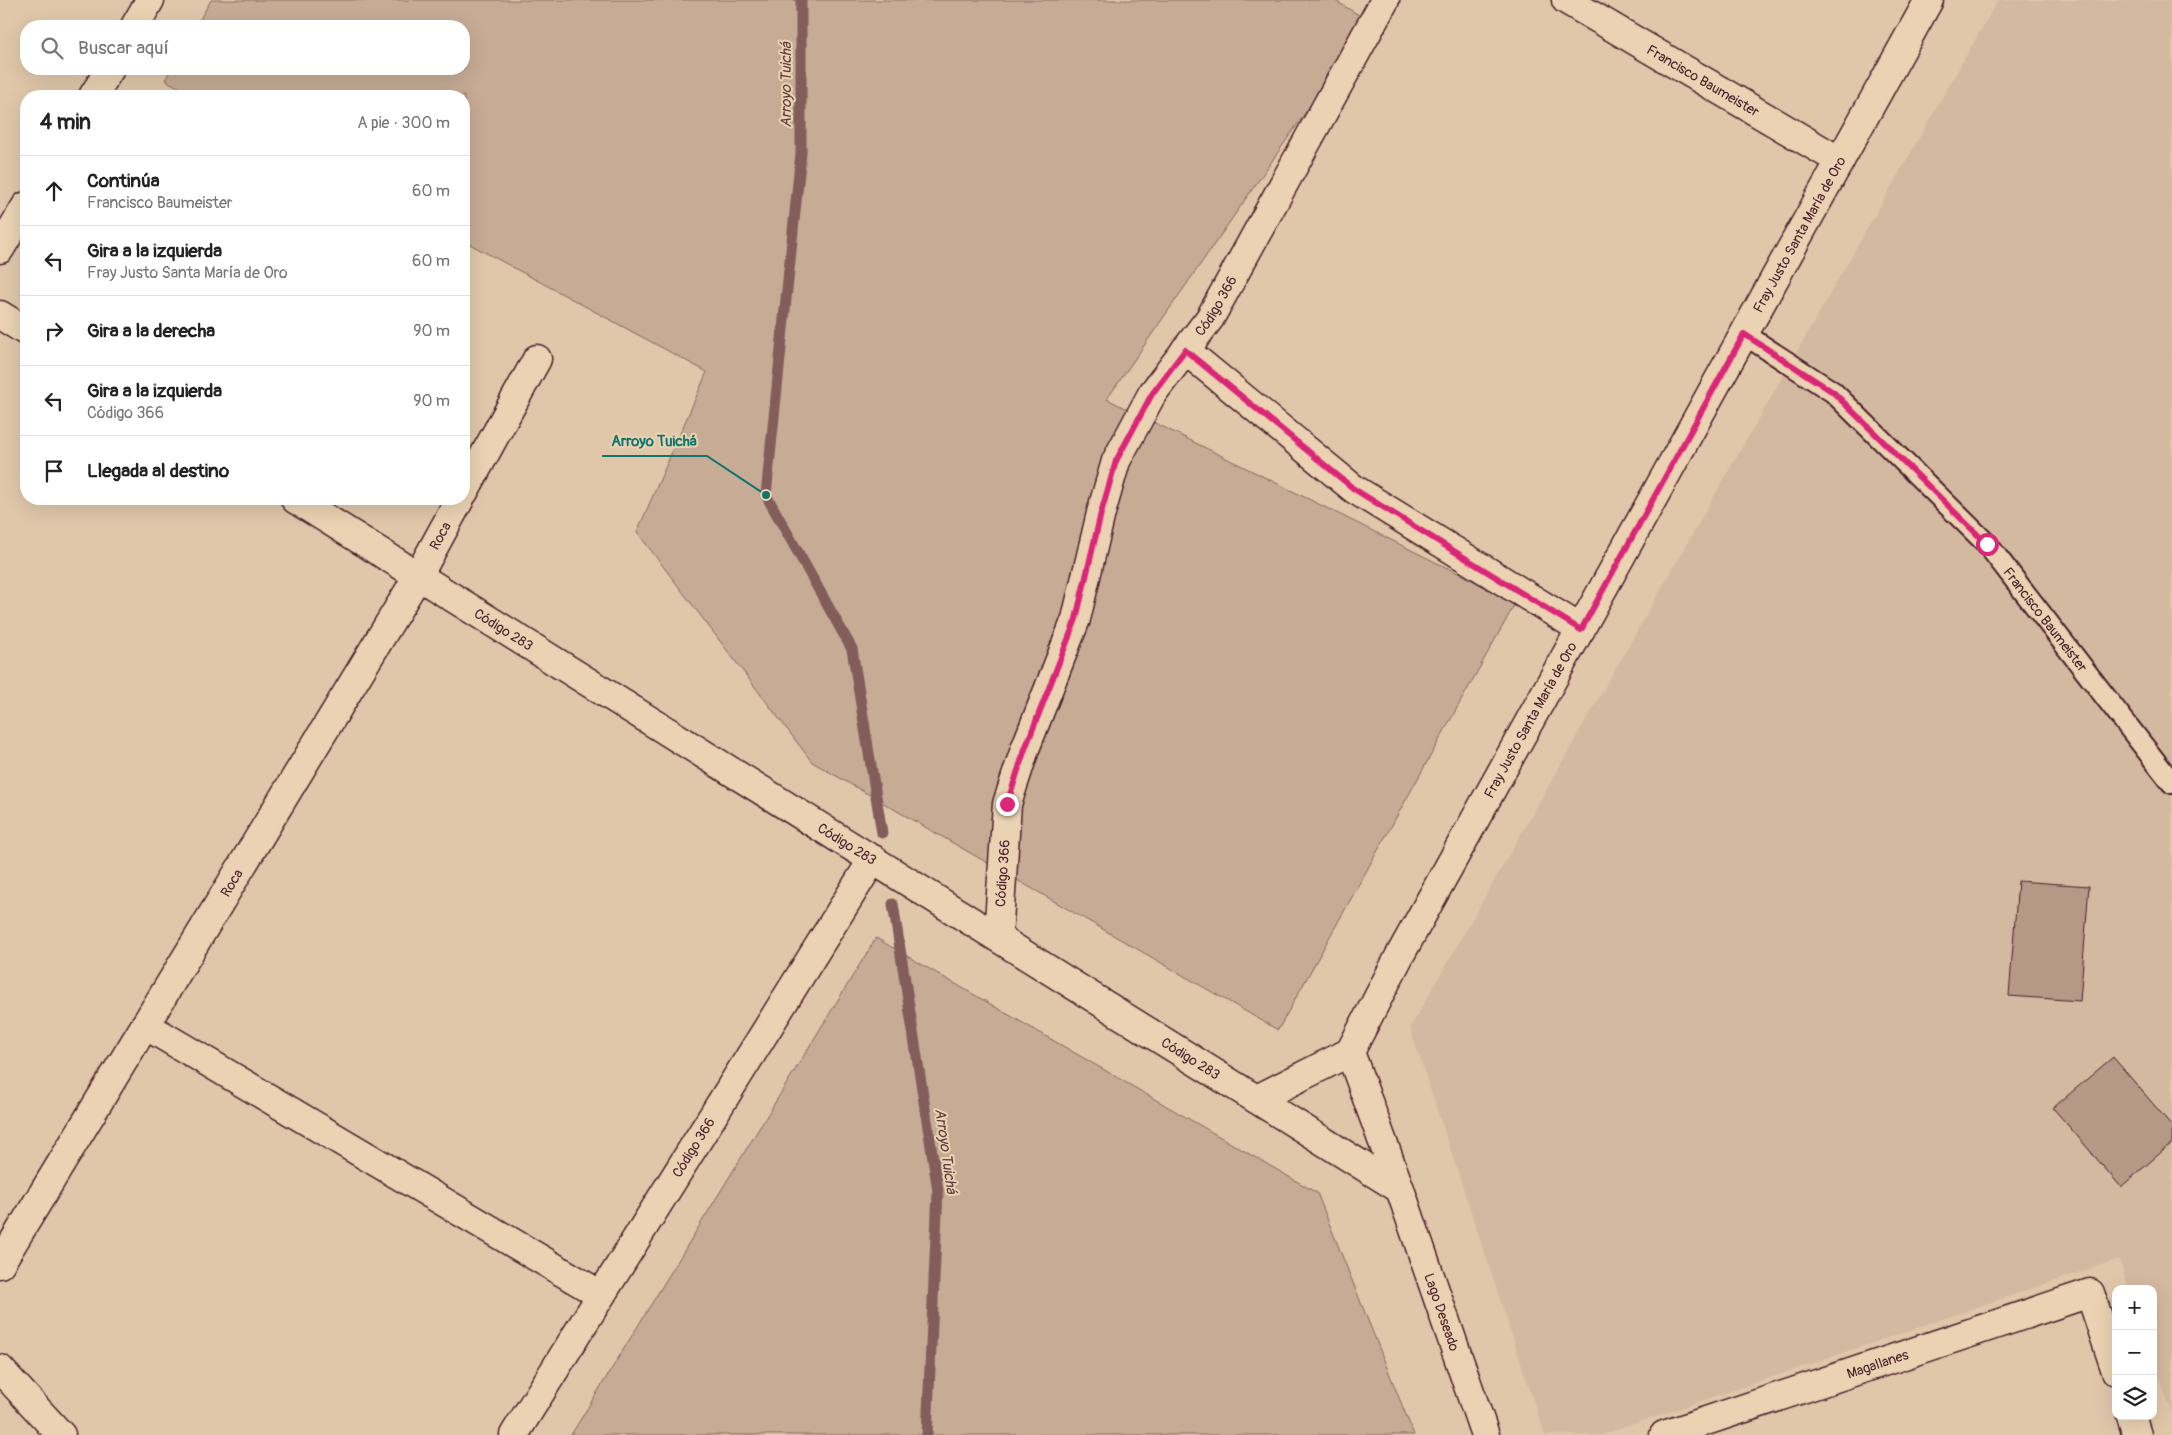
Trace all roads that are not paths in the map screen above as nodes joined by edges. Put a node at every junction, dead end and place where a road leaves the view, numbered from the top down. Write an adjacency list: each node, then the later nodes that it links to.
1 (150, 0): 5 (street)
2 (1384, 0): 14 (street, Código 366)
3 (1566, 0): 8 (street, Francisco Baumeister)
4 (1929, 0): 8 (street, Fray Justo Santa María de Oro)
5 (138, 20)
6 (106, 75): 7 (street)
7 (97, 90)
8 (1840, 161): 13 (street, Fray Justo Santa María de Oro)
9 (20, 216): 10 (street)
10 (0, 249)
11 (0, 315): 12 (street)
12 (20, 327)
13 (1744, 334): 20 (street, Fray Justo Santa María de Oro); 21 (lane, Francisco Baumeister)
14 (1185, 350): 20 (street); 23 (street, Código 366)
15 (537, 359): 16 (street)
16 (470, 481)
17 (305, 505): 19 (street, Código 283)
18 (457, 505): 19 (street, Roca)
19 (418, 576): 22 (street, Código 283); 24 (street, Roca)
20 (1581, 630): 25 (street, Fray Justo Santa María de Oro)
21 (2172, 784)
22 (873, 859): 23 (street, Código 283); 29 (street, Código 366)
23 (998, 937): 26 (street, Código 283)
24 (145, 1025): 28 (street, Roca); 29 (street)
25 (1350, 1052): 26 (street); 27 (street)
26 (1257, 1099): 27 (street, Código 283)
27 (1400, 1189): 35 (street, Lago Deseado)
28 (0, 1264)
29 (602, 1295): 34 (street, Código 366)
30 (2112, 1359): 36 (street, Magallanes)
31 (0, 1369): 33 (street)
32 (2132, 1420): 37 (street)
33 (61, 1435)
34 (514, 1435)
35 (1485, 1435)
36 (1664, 1435)
37 (2137, 1435)

